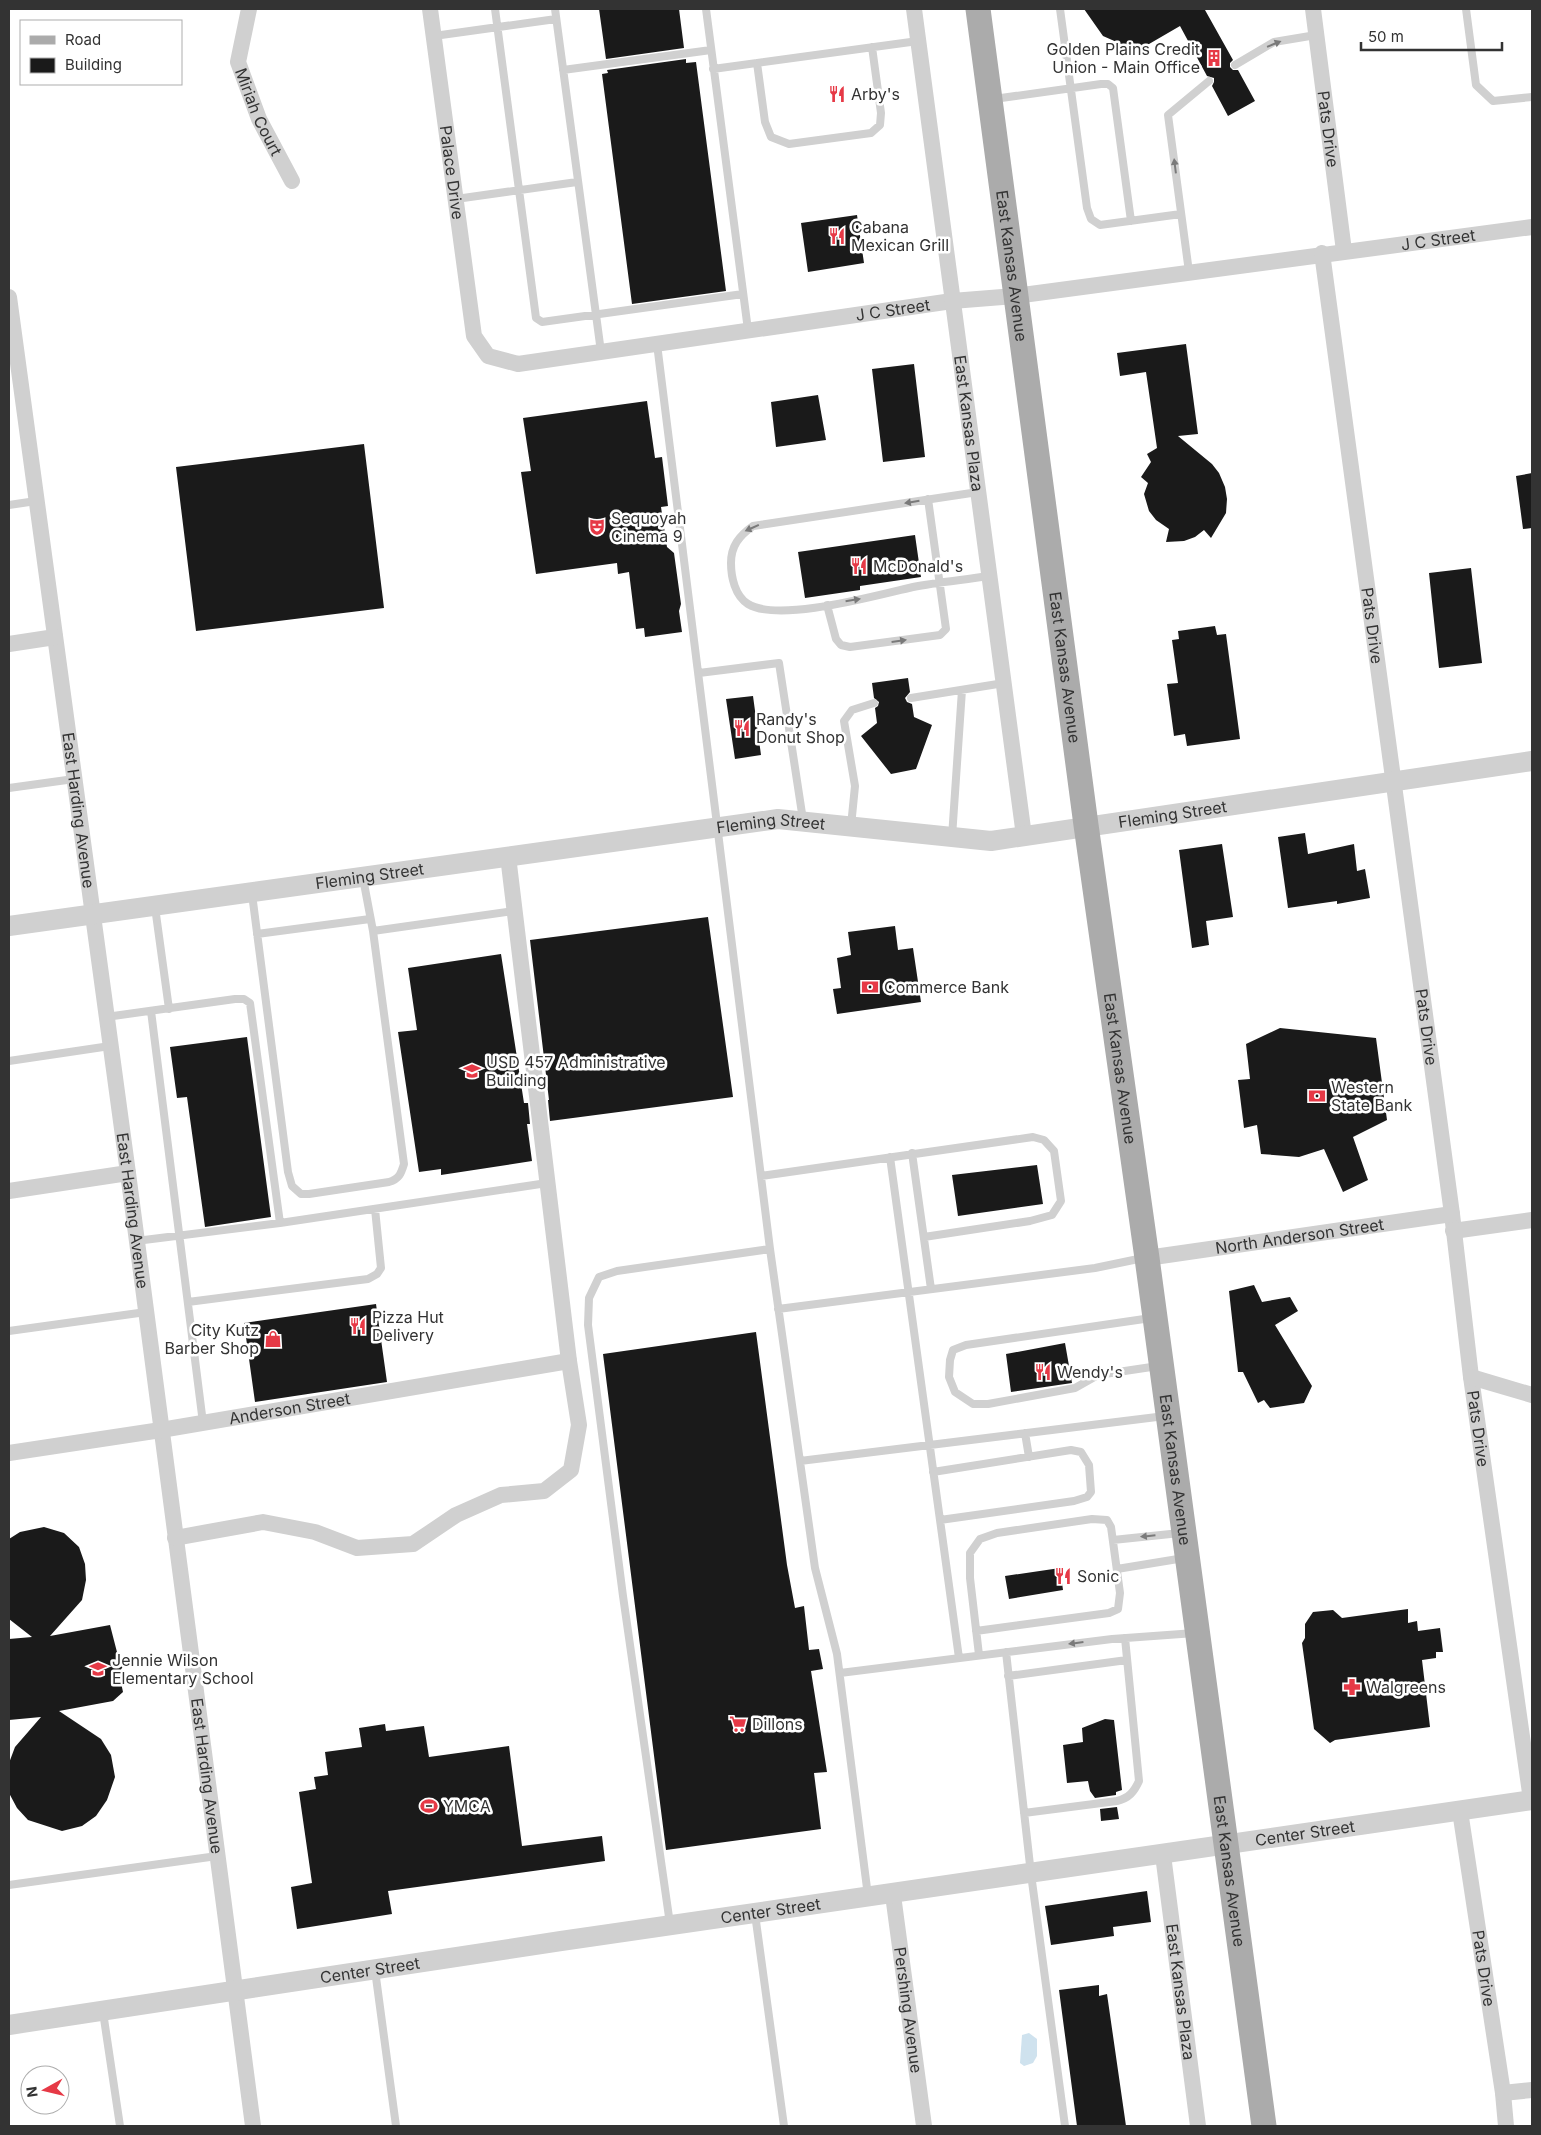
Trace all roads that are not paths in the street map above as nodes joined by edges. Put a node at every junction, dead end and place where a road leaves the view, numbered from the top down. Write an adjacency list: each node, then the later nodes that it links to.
1 (250, 9): 26 (street, Miriah Court)
2 (430, 9): 14 (street, Palace Drive)
3 (494, 9): 12 (lane)
4 (555, 9): 11 (lane)
5 (706, 9): 17 (lane)
6 (914, 9): 15 (street, East Kansas Plaza)
7 (978, 9): 25 (main road, East Kansas Avenue)
8 (1060, 9): 23 (lane)
9 (1313, 9): 13 (street, Pats Drive)
10 (1466, 9): 24 (lane)
11 (556, 19): 12 (lane); 21 (lane)
12 (497, 27): 14 (lane); 28 (lane)
13 (1316, 35): 19 (lane, one-way to 13); 33 (street, Pats Drive)
14 (434, 36): 29 (street, Palace Drive)
15 (918, 40): 16 (lane); 39 (street, East Kansas Plaza)
16 (872, 47): 18 (lane); 18 (lane)
17 (711, 50): 20 (lane); 21 (lane)
18 (757, 63): 20 (lane)
19 (1235, 65)
20 (713, 69): 36 (lane)
21 (563, 70): 27 (lane)
22 (1209, 81): 30 (lane, one-way to 22)
23 (1071, 88): 25 (lane); 31 (lane); 31 (lane)
24 (1532, 97)
25 (990, 99): 37 (main road, East Kansas Avenue)
26 (292, 181)
27 (577, 182): 28 (lane); 40 (lane)
28 (518, 190): 29 (lane); 40 (lane)
29 (456, 199): 42 (street, Palace Drive)
30 (1181, 214): 31 (lane); 35 (lane)
31 (1131, 221)
32 (1532, 227): 33 (street, J C Street)
33 (1344, 250): 34 (street, J C Street)
34 (1322, 254): 35 (street, J C Street); 62 (street, Pats Drive)
35 (1189, 272): 37 (street, J C Street)
36 (743, 294): 40 (lane); 41 (lane)
37 (1015, 296): 39 (street, J C Street); 66 (main road, East Kansas Avenue)
38 (9, 297): 45 (street, East Harding Avenue)
39 (952, 301): 41 (street, J C Street); 46 (street, East Kansas Plaza)
40 (596, 315): 44 (lane)
41 (748, 330): 43 (street, J C Street)
42 (474, 336): 44 (street, J C Street)
43 (657, 344): 44 (street, J C Street); 55 (lane)
44 (601, 352)
45 (13, 364): 48 (street, East Harding Avenue)
46 (978, 492): 47 (lane); 50 (street, East Kansas Plaza)
47 (928, 500): 51 (lane); 52 (lane, one-way to 52)
48 (36, 501): 49 (lane); 53 (street, East Harding Avenue)
49 (9, 505)
50 (989, 576): 51 (lane); 56 (street, East Kansas Plaza)
51 (940, 583): 52 (lane, one-way to 51); 52 (lane, one-way to 51)
52 (827, 605)
53 (54, 637): 54 (street); 61 (street, East Harding Avenue)
54 (9, 644)
55 (698, 673): 64 (lane); 67 (lane)
56 (1004, 683): 57 (lane); 68 (street, East Kansas Plaza)
57 (962, 690): 58 (lane); 69 (lane)
58 (911, 698)
59 (874, 703): 65 (lane)
60 (1532, 761): 62 (street, Fleming Street)
61 (74, 779): 63 (lane); 75 (street, East Harding Avenue)
62 (1392, 781): 66 (street, Fleming Street); 92 (street, Pats Drive)
63 (9, 788)
64 (804, 822): 65 (street, Fleming Street); 67 (street, Fleming Street)
65 (851, 826): 69 (street, Fleming Street)
66 (1086, 826): 68 (street, Fleming Street); 100 (main road, East Kansas Avenue)
67 (716, 828): 70 (street, Fleming Street); 88 (lane)
68 (1024, 836): 69 (street, Fleming Street)
69 (952, 837)
70 (508, 856): 71 (street, Fleming Street); 74 (street)
71 (363, 876): 72 (street, Fleming Street); 76 (lane)
72 (252, 892): 73 (street, Fleming Street); 79 (lane)
73 (155, 905): 75 (street, Fleming Street); 80 (lane)
74 (514, 911): 78 (lane); 89 (street)
75 (92, 914): 77 (street, Fleming Street); 82 (street, East Harding Avenue)
76 (370, 919): 78 (lane); 79 (lane)
77 (9, 926)
78 (372, 931): 79 (lane)
79 (257, 934)
80 (168, 1009): 81 (lane); 94 (lane)
81 (151, 1011): 82 (lane); 96 (lane)
82 (106, 1017): 83 (street, East Harding Avenue)
83 (110, 1046): 84 (lane); 87 (street, East Harding Avenue)
84 (9, 1061)
85 (912, 1154): 86 (lane); 97 (lane); 97 (lane)
86 (890, 1157): 88 (lane); 102 (lane)
87 (128, 1173): 90 (street); 98 (street, East Harding Avenue)
88 (761, 1176): 99 (lane)
89 (547, 1183): 91 (lane); 108 (street)
90 (9, 1190)
91 (375, 1209): 94 (lane); 103 (lane)
92 (1452, 1214): 95 (street, Pats Drive); 100 (street, North Anderson Street)
93 (1532, 1220): 95 (street)
94 (280, 1223): 96 (lane)
95 (1453, 1231): 110 (street, Pats Drive)
96 (180, 1236): 98 (lane); 103 (lane)
97 (924, 1237): 101 (lane)
98 (136, 1242): 105 (street, East Harding Avenue)
99 (770, 1249): 104 (lane); 147 (lane)
100 (1147, 1258): 101 (lane); 106 (main road, East Kansas Avenue)
101 (931, 1289): 102 (lane)
102 (908, 1292): 104 (lane); 116 (lane)
103 (188, 1302): 113 (lane)
104 (778, 1309): 119 (lane)
105 (146, 1312): 107 (lane); 114 (street, East Harding Avenue)
106 (1155, 1318): 109 (main road, East Kansas Avenue); 109 (lane)
107 (9, 1331)
108 (569, 1361): 113 (street, Anderson Street); 123 (street)
109 (1162, 1366): 112 (main road, East Kansas Avenue)
110 (1471, 1377): 111 (street); 136 (street, Pats Drive)
111 (1532, 1395)
112 (1168, 1416): 115 (lane); 122 (main road, East Kansas Avenue)
113 (203, 1423): 114 (street, Anderson Street)
114 (161, 1430): 117 (street, Anderson Street); 123 (street, East Harding Avenue)
115 (1025, 1433): 116 (lane); 118 (lane)
116 (929, 1445): 119 (lane); 120 (lane)
117 (9, 1453)
118 (1029, 1457): 120 (lane); 121 (lane)
119 (800, 1461): 134 (lane)
120 (933, 1472): 121 (lane)
121 (940, 1520): 132 (lane)
122 (1184, 1533): 124 (lane, one-way to 124); 125 (main road, East Kansas Avenue)
123 (175, 1538): 141 (street, East Harding Avenue)
124 (1113, 1540): 126 (lane); 127 (lane)
125 (1187, 1558): 126 (lane); 128 (main road, East Kansas Avenue)
126 (1117, 1569): 127 (lane)
127 (976, 1632): 131 (lane)
128 (1198, 1633): 129 (lane); 139 (main road, East Kansas Avenue)
129 (1125, 1638): 130 (lane, one-way to 130); 133 (lane)
130 (1006, 1652): 131 (lane); 135 (lane)
131 (979, 1655): 132 (lane)
132 (959, 1658): 134 (lane)
133 (1127, 1660): 135 (lane); 138 (lane)
134 (840, 1673): 145 (lane)
135 (1008, 1676): 138 (lane)
136 (1532, 1800): 137 (street, Center Street)
137 (1460, 1811): 139 (street, Center Street); 153 (street, Pats Drive)
138 (1024, 1814): 142 (lane)
139 (1226, 1846): 140 (street, Center Street); 161 (main road, East Kansas Avenue)
140 (1163, 1855): 142 (street, Center Street); 160 (street, East Kansas Plaza)
141 (217, 1856): 143 (lane); 149 (street, East Harding Avenue)
142 (1031, 1874): 144 (street, Center Street); 159 (lane)
143 (9, 1885)
144 (893, 1894): 145 (street, Center Street); 158 (street, Pershing Avenue)
145 (868, 1898): 146 (street, Center Street)
146 (756, 1914): 147 (street, Center Street); 157 (lane)
147 (670, 1926): 148 (street, Center Street)
148 (375, 1970): 149 (street, Center Street); 156 (lane)
149 (235, 1991): 150 (street, Center Street); 155 (street, East Harding Avenue)
150 (102, 2011): 151 (street, Center Street); 154 (lane)
151 (9, 2025)
152 (1532, 2090): 153 (street)
153 (1503, 2093): 162 (street, Pats Drive)
154 (120, 2126)
155 (253, 2126)
156 (396, 2126)
157 (784, 2126)
158 (924, 2126)
159 (1065, 2126)
160 (1198, 2126)
161 (1264, 2126)
162 (1506, 2126)

